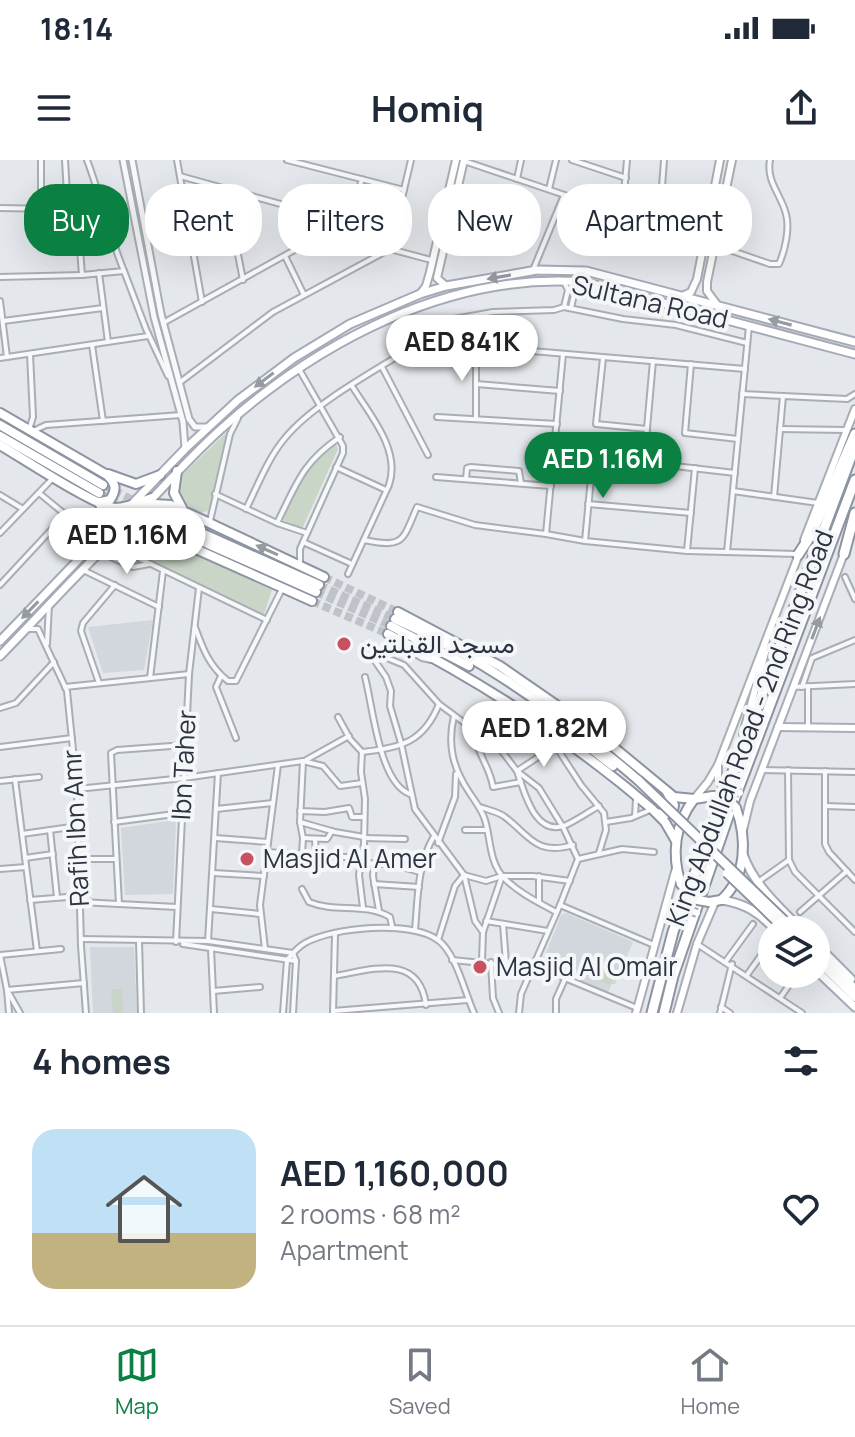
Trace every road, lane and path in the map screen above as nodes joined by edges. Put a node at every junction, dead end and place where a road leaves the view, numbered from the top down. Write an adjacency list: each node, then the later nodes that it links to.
1 (41, 160): 23 (street)
2 (65, 160): 24 (street)
3 (87, 160): 25 (street)
4 (123, 160): 92 (street)
5 (132, 160): 69 (street)
6 (177, 160): 19 (street)
7 (287, 160): 21 (street)
8 (411, 160): 29 (street)
9 (454, 160): 48 (main road)
10 (464, 160): 22 (street); 57 (main road)
11 (521, 160): 22 (street)
12 (556, 160): 34 (street)
13 (572, 160): 20 (street)
14 (627, 160): 20 (street)
15 (664, 160): 31 (street)
16 (720, 160): 32 (main road)
17 (732, 160): 33 (main road)
18 (770, 160): 47 (street)
19 (180, 176): 26 (street); 62 (street)
20 (626, 178): 30 (street)
21 (362, 179): 27 (street); 28 (street)
22 (517, 179): 34 (street)
23 (41, 184)
24 (67, 184)
25 (96, 184)
26 (210, 184)
27 (361, 184)
28 (381, 184)
29 (405, 184)
30 (625, 184)
31 (662, 184)
32 (715, 184)
33 (727, 184)
34 (549, 190): 35 (street)
35 (557, 193)
36 (0, 208): 37 (street)
37 (24, 209)
38 (557, 212): 50 (street)
39 (412, 255): 48 (street)
40 (81, 256): 52 (street)
41 (118, 256): 49 (street)
42 (238, 256): 54 (street)
43 (285, 256): 54 (street); 59 (street)
44 (377, 256): 59 (street)
45 (701, 256): 60 (main road)
46 (713, 256): 63 (main road)
47 (747, 256)
48 (432, 261): 58 (main road)
49 (124, 271): 51 (street); 71 (street)
50 (533, 271): 57 (main road, Sultana Road, one-way to 57); 60 (main road, Sultana Road)
51 (99, 273): 52 (street); 65 (street)
52 (82, 275): 53 (street)
53 (0, 277)
54 (243, 280): 62 (street)
55 (562, 281): 56 (main road, Sultana Road); 64 (street); 90 (main road, Sultana Road)
56 (584, 282): 66 (street); 70 (main road, Sultana Road)
57 (446, 286): 58 (main road, Sultana Road)
58 (420, 294): 109 (main road, Sultana Road, one-way to 109)
59 (304, 295): 92 (street)
60 (682, 296): 63 (main road, Sultana Road)
61 (0, 301): 67 (street)
62 (202, 302): 69 (street)
63 (718, 306): 73 (main road, Sultana Road, one-way to 63)
64 (564, 307): 66 (street); 68 (street)
65 (103, 308): 67 (street); 74 (street)
66 (571, 308): 76 (street)
67 (3, 321): 83 (street)
68 (437, 322)
69 (163, 323): 92 (street)
70 (749, 326): 76 (street); 79 (main road, Sultana Road)
71 (149, 336): 74 (street); 92 (street)
72 (427, 338): 89 (street)
73 (855, 340)
74 (108, 342): 77 (street)
75 (437, 343): 78 (street)
76 (747, 343): 91 (street)
77 (92, 344): 80 (street); 106 (street)
78 (476, 347): 81 (street); 93 (street)
79 (837, 349): 82 (main road, Sultana Road); 87 (main road)
80 (30, 354): 83 (street); 112 (street)
81 (563, 354): 84 (street); 95 (street)
82 (855, 354)
83 (7, 357): 85 (street)
84 (603, 357): 86 (street); 110 (street)
85 (0, 358)
86 (653, 361): 88 (street); 110 (street)
87 (855, 361)
88 (691, 364): 91 (street); 116 (street)
89 (382, 367): 94 (street); 121 (street)
90 (299, 369): 99 (street); 101 (main road, Sultana Road)
91 (745, 369): 96 (street)
92 (176, 384): 103 (street); 109 (street)
93 (476, 384): 95 (street); 105 (street)
94 (352, 386): 99 (street); 136 (street)
95 (560, 391): 107 (street)
96 (742, 394): 98 (street); 116 (street)
97 (855, 394): 98 (street)
98 (783, 396): 111 (street)
99 (321, 406): 115 (street); 149 (street)
100 (855, 409): 113 (main road)
101 (241, 412): 126 (main road, Sultana Road); 139 (street)
102 (0, 413): 112 (highway)
103 (181, 415): 106 (street); 119 (street)
104 (437, 417): 105 (street)
105 (476, 419): 107 (street)
106 (103, 421): 112 (street)
107 (557, 424): 120 (street)
108 (0, 425): 141 (highway)
109 (207, 427): 119 (main road, Sultana Road)
110 (647, 429): 123 (street)
111 (780, 429): 113 (street); 142 (street)
112 (31, 431): 128 (highway)
113 (851, 432): 144 (main road); 171 (highway)
114 (0, 436): 141 (highway)
115 (340, 437): 124 (street); 154 (street)
116 (738, 439): 127 (street)
117 (0, 445): 130 (highway)
118 (855, 446): 233 (highway, King Abdullah Road - 2nd Ring Road)
119 (185, 449): 129 (main road, Sultana Road)
120 (554, 452): 122 (street); 135 (street)
121 (428, 455)
122 (593, 457): 123 (street); 145 (street)
123 (644, 462): 125 (street)
124 (336, 467): 136 (street); 159 (street)
125 (695, 468): 127 (street); 151 (street)
126 (177, 471): 143 (main road, Sultana Road); 150 (highway)
127 (735, 473): 137 (street)
128 (106, 474): 129 (highway); 141 (highway)
129 (160, 475): 147 (main road, Sultana Road)
130 (53, 477): 138 (street); 141 (highway)
131 (436, 477): 132 (street)
132 (466, 479): 134 (street); 134 (street)
133 (855, 480): 405 (highway, King Abdullah Road - 2nd Ring Road)
134 (521, 483): 135 (street)
135 (551, 486): 161 (street)
136 (386, 490): 164 (street)
137 (733, 491): 142 (street); 169 (street)
138 (39, 493): 148 (street); 153 (street)
139 (215, 494): 149 (street); 155 (street)
140 (0, 495): 148 (street)
141 (100, 495): 147 (highway); 162 (highway)
142 (774, 497): 144 (street)
143 (152, 498): 146 (main road, Sultana Road); 147 (highway)
144 (819, 503): 171 (main road)
145 (588, 504): 151 (street); 165 (street)
146 (144, 506): 147 (highway); 150 (highway); 163 (main road, Sultana Road)
147 (129, 508): 162 (main road, Sultana Road)
148 (23, 509): 158 (street)
149 (246, 509): 154 (street)
150 (184, 510): 155 (highway); 157 (highway)
151 (691, 513): 167 (street)
152 (855, 513): 170 (highway)
153 (65, 515): 160 (street); 180 (street)
154 (277, 523): 159 (street)
155 (210, 524): 175 (highway, one-way to 155)
156 (855, 525): 170 (main road)
157 (173, 529): 163 (highway); 183 (highway); 184 (highway)
158 (0, 533)
159 (307, 533): 166 (street)
160 (89, 534)
161 (546, 534): 164 (street); 165 (street)
162 (98, 539): 194 (main road, Sultana Road, one-way to 194)
163 (113, 540): 168 (main road, Sultana Road)
164 (364, 540): 174 (street)
165 (585, 541): 167 (street)
166 (303, 542): 174 (street); 175 (street)
167 (687, 551): 169 (street)
168 (100, 552): 172 (street); 176 (main road, Sultana Road)
169 (727, 552): 171 (street)
170 (844, 554): 209 (main road, one-way to 170)
171 (798, 555): 188 (main road)
172 (113, 558): 173 (street); 173 (street)
173 (150, 564): 177 (street)
174 (352, 564): 178 (street)
175 (300, 565): 184 (highway)
176 (83, 570): 181 (street); 186 (main road, Sultana Road)
177 (163, 571): 182 (street); 187 (street)
178 (348, 574)
179 (845, 577): 185 (street)
180 (0, 585)
181 (115, 585): 187 (street); 206 (street)
182 (199, 588): 189 (street); 191 (street, Ibn Taher)
183 (282, 589): 184 (highway); 189 (street)
184 (318, 589)
185 (855, 599)
186 (49, 604): 192 (main road, Sultana Road); 196 (street)
187 (159, 607): 205 (street)
188 (777, 611): 232 (main road); 233 (main road)
189 (267, 620): 203 (street)
190 (393, 623): 199 (highway); 247 (highway); 251 (highway)
191 (195, 624): 202 (street, Ibn Taher); 203 (street)
192 (25, 630): 196 (street); 198 (main road, Sultana Road)
193 (855, 640): 195 (street)
194 (0, 641)
195 (849, 644): 197 (street); 210 (street)
196 (47, 647): 201 (street, Rafih Ibn Amr)
197 (855, 650)
198 (0, 656)
199 (437, 659): 211 (street); 219 (highway)
200 (375, 661): 224 (street)
201 (54, 662): 208 (street, Rafih Ibn Amr); 212 (street)
202 (189, 674): 205 (street); 225 (street, Ibn Taher)
203 (221, 676): 222 (street)
204 (365, 677): 228 (street)
205 (150, 678): 206 (street)
206 (99, 683): 208 (street)
207 (855, 684): 210 (street)
208 (65, 687): 221 (street, Rafih Ibn Amr)
209 (793, 687): 210 (street); 215 (main road)
210 (805, 687): 216 (street)
211 (439, 704): 213 (street); 224 (street)
212 (0, 708)
213 (454, 715): 218 (street); 238 (street)
214 (338, 717): 220 (street)
215 (778, 727): 216 (main road); 234 (main road)
216 (808, 727): 217 (main road)
217 (855, 728)
218 (475, 731): 236 (street); 246 (street)
219 (556, 732): 223 (highway); 226 (street)
220 (349, 736): 229 (street); 230 (street)
221 (72, 738): 227 (street); 250 (street, Rafih Ibn Amr)
222 (236, 738)
223 (566, 739): 226 (street); 253 (highway)
224 (401, 743): 228 (street); 252 (street)
225 (185, 745): 242 (street, Ibn Taher); 249 (street)
226 (555, 745): 236 (street); 256 (street)
227 (0, 747)
228 (381, 750): 229 (street); 252 (street)
229 (362, 752): 248 (street)
230 (304, 761): 231 (street); 248 (street); 261 (street)
231 (278, 765): 240 (street); 255 (street)
232 (718, 765): 243 (main road, bridge); 254 (main road)
233 (734, 767): 404 (highway, King Abdullah Road - 2nd Ring Road)
234 (762, 770): 235 (street); 243 (main road)
235 (788, 770): 237 (street); 299 (street)
236 (517, 771): 246 (street); 270 (street)
237 (825, 771): 239 (street); 257 (street)
238 (456, 772): 258 (street); 285 (street)
239 (855, 772)
240 (218, 773): 242 (street); 260 (street)
241 (39, 777): 244 (street)
242 (184, 778): 249 (street); 263 (street, Ibn Taher)
243 (758, 778): 275 (main road)
244 (15, 779): 245 (street); 276 (street)
245 (0, 781)
246 (521, 782): 270 (street)
247 (636, 782): 335 (highway, bridge); 336 (highway, bridge)
248 (362, 783): 265 (street)
249 (112, 785): 250 (street); 266 (street)
250 (77, 789): 269 (street, Rafih Ibn Amr)
251 (667, 792): 254 (highway); 262 (highway)
252 (410, 794): 277 (street)
253 (636, 795): 262 (highway); 264 (street)
254 (694, 799): 275 (highway, bridge); 283 (highway)
255 (273, 803): 260 (street); 284 (street)
256 (599, 806): 268 (street); 270 (street)
257 (825, 806): 259 (street); 304 (street)
258 (478, 807): 273 (street); 286 (street)
259 (855, 807)
260 (216, 809): 279 (street)
261 (300, 811): 265 (street); 267 (street)
262 (654, 811): 264 (street); 283 (highway)
263 (182, 813): 266 (street); 326 (street, Ibn Taher)
264 (635, 816): 268 (street)
265 (364, 817): 278 (street)
266 (114, 822): 296 (street)
267 (300, 822): 274 (street); 280 (street)
268 (606, 822): 290 (street)
269 (78, 826): 271 (street); 295 (street, Rafih Ibn Amr)
270 (563, 827): 286 (street)
271 (50, 830): 276 (street); 291 (street)
272 (465, 830): 273 (street)
273 (486, 830): 310 (street)
274 (332, 831): 278 (street); 281 (street)
275 (742, 833): 289 (highway)
276 (22, 834): 294 (street)
277 (434, 836): 285 (street); 305 (street)
278 (364, 837): 282 (street); 298 (street)
279 (215, 838): 284 (street); 307 (street)
280 (303, 838): 281 (street); 292 (street)
281 (315, 839): 293 (street)
282 (405, 839)
283 (676, 841): 302 (highway)
284 (268, 842): 287 (street)
285 (438, 843): 308 (street)
286 (573, 845): 297 (street)
287 (267, 852): 292 (street); 309 (street)
288 (654, 852): 290 (street)
289 (743, 852): 306 (main road); 322 (highway)
290 (599, 853): 297 (street)
291 (53, 854): 294 (street); 319 (street)
292 (302, 854): 293 (street)
293 (316, 855): 298 (street)
294 (25, 858): 301 (street)
295 (79, 859): 296 (street); 320 (street, Rafih Ibn Amr)
296 (116, 859): 324 (street)
297 (578, 859): 313 (street)
298 (361, 860): 300 (street); 327 (street)
299 (789, 860): 314 (street); 318 (street)
300 (374, 863): 305 (street); 315 (street)
301 (26, 867): 303 (street); 321 (street)
302 (676, 868): 322 (highway, bridge); 339 (main road)
303 (0, 869)
304 (847, 871): 312 (street); 318 (street)
305 (420, 872): 316 (street)
306 (751, 872): 314 (main road); 329 (main road)
307 (213, 873): 309 (street); 328 (street)
308 (464, 875): 310 (street); 345 (street); 350 (street)
309 (264, 876): 333 (street)
310 (502, 876): 311 (street); 323 (street); 338 (street)
311 (539, 876): 313 (street); 323 (street)
312 (855, 880)
313 (570, 881): 325 (street)
314 (758, 882): 337 (main road)
315 (374, 884): 316 (street); 330 (street)
316 (419, 887): 343 (street)
317 (302, 889): 327 (street)
318 (819, 895): 332 (street); 347 (street)
319 (57, 897): 320 (street); 321 (street)
320 (80, 899): 324 (street); 349 (street, Rafih Ibn Amr)
321 (30, 900): 359 (street)
322 (715, 901): 329 (main road); 346 (main road)
323 (539, 902): 331 (street)
324 (119, 904): 326 (street)
325 (560, 905): 331 (street); 355 (street)
326 (177, 907): 353 (street, Ibn Taher)
327 (363, 908): 330 (street)
328 (211, 909): 333 (street); 352 (street)
329 (755, 910): 334 (main road)
330 (379, 911): 342 (street)
331 (556, 912): 344 (street)
332 (800, 912)
333 (261, 914): 358 (street)
334 (761, 916)
335 (772, 916)
336 (779, 916)
337 (789, 916)
338 (486, 921): 340 (street); 345 (street)
339 (662, 922): 346 (main road, bridge); 355 (main road)
340 (503, 924): 344 (street); 369 (street)
341 (753, 924): 368 (street)
342 (392, 926): 343 (street); 348 (street)
343 (415, 930): 350 (street)
344 (548, 931): 371 (street)
345 (483, 932): 366 (street)
346 (702, 932): 354 (main road)
347 (855, 932)
348 (335, 935): 360 (street); 374 (street)
349 (81, 939): 351 (street); 376 (street, Rafih Ibn Amr)
350 (438, 940): 363 (street)
351 (139, 941): 353 (street); 396 (street)
352 (208, 941): 353 (street); 358 (street)
353 (176, 942): 357 (street)
354 (697, 944): 368 (street); 406 (main road)
355 (655, 945): 391 (main road)
356 (61, 949): 359 (street)
357 (211, 949): 362 (street); 382 (street)
358 (265, 949): 360 (street)
359 (37, 951): 361 (street)
360 (293, 953): 362 (street); 365 (street)
361 (0, 955): 381 (street)
362 (287, 960): 365 (street); 398 (street)
363 (452, 960): 366 (street); 385 (street)
364 (758, 960): 373 (street)
365 (296, 961): 399 (street)
366 (482, 961): 367 (street)
367 (491, 962): 369 (street); 401 (street)
368 (729, 962): 373 (street); 389 (street)
369 (506, 963): 371 (street)
370 (830, 964): 378 (highway)
371 (533, 966): 375 (street); 402 (street)
372 (830, 967): 383 (highway)
373 (747, 975): 384 (street)
374 (334, 976): 386 (street); 392 (street)
375 (565, 979): 391 (street); 403 (street)
376 (84, 983): 381 (street); 395 (street, Rafih Ibn Amr)
377 (830, 983): 387 (main road)
378 (855, 986)
379 (260, 987): 382 (street)
380 (787, 988): 384 (street)
381 (7, 990): 393 (street); 394 (street)
382 (213, 991): 397 (street)
383 (855, 997)
384 (780, 998): 408 (street)
385 (468, 1000): 386 (street); 400 (street)
386 (426, 1005): 388 (street)
387 (855, 1007)
388 (404, 1010): 390 (street)
389 (720, 1010): 407 (street)
390 (370, 1011): 392 (street)
391 (636, 1011)
392 (333, 1012)
393 (9, 1013)
394 (20, 1013)
395 (86, 1013)
396 (141, 1013)
397 (214, 1013)
398 (283, 1013)
399 (293, 1013)
400 (474, 1013)
401 (499, 1013)
402 (519, 1013)
403 (556, 1013)
404 (652, 1013)
405 (664, 1013)
406 (677, 1013)
407 (730, 1013)
408 (802, 1013)

